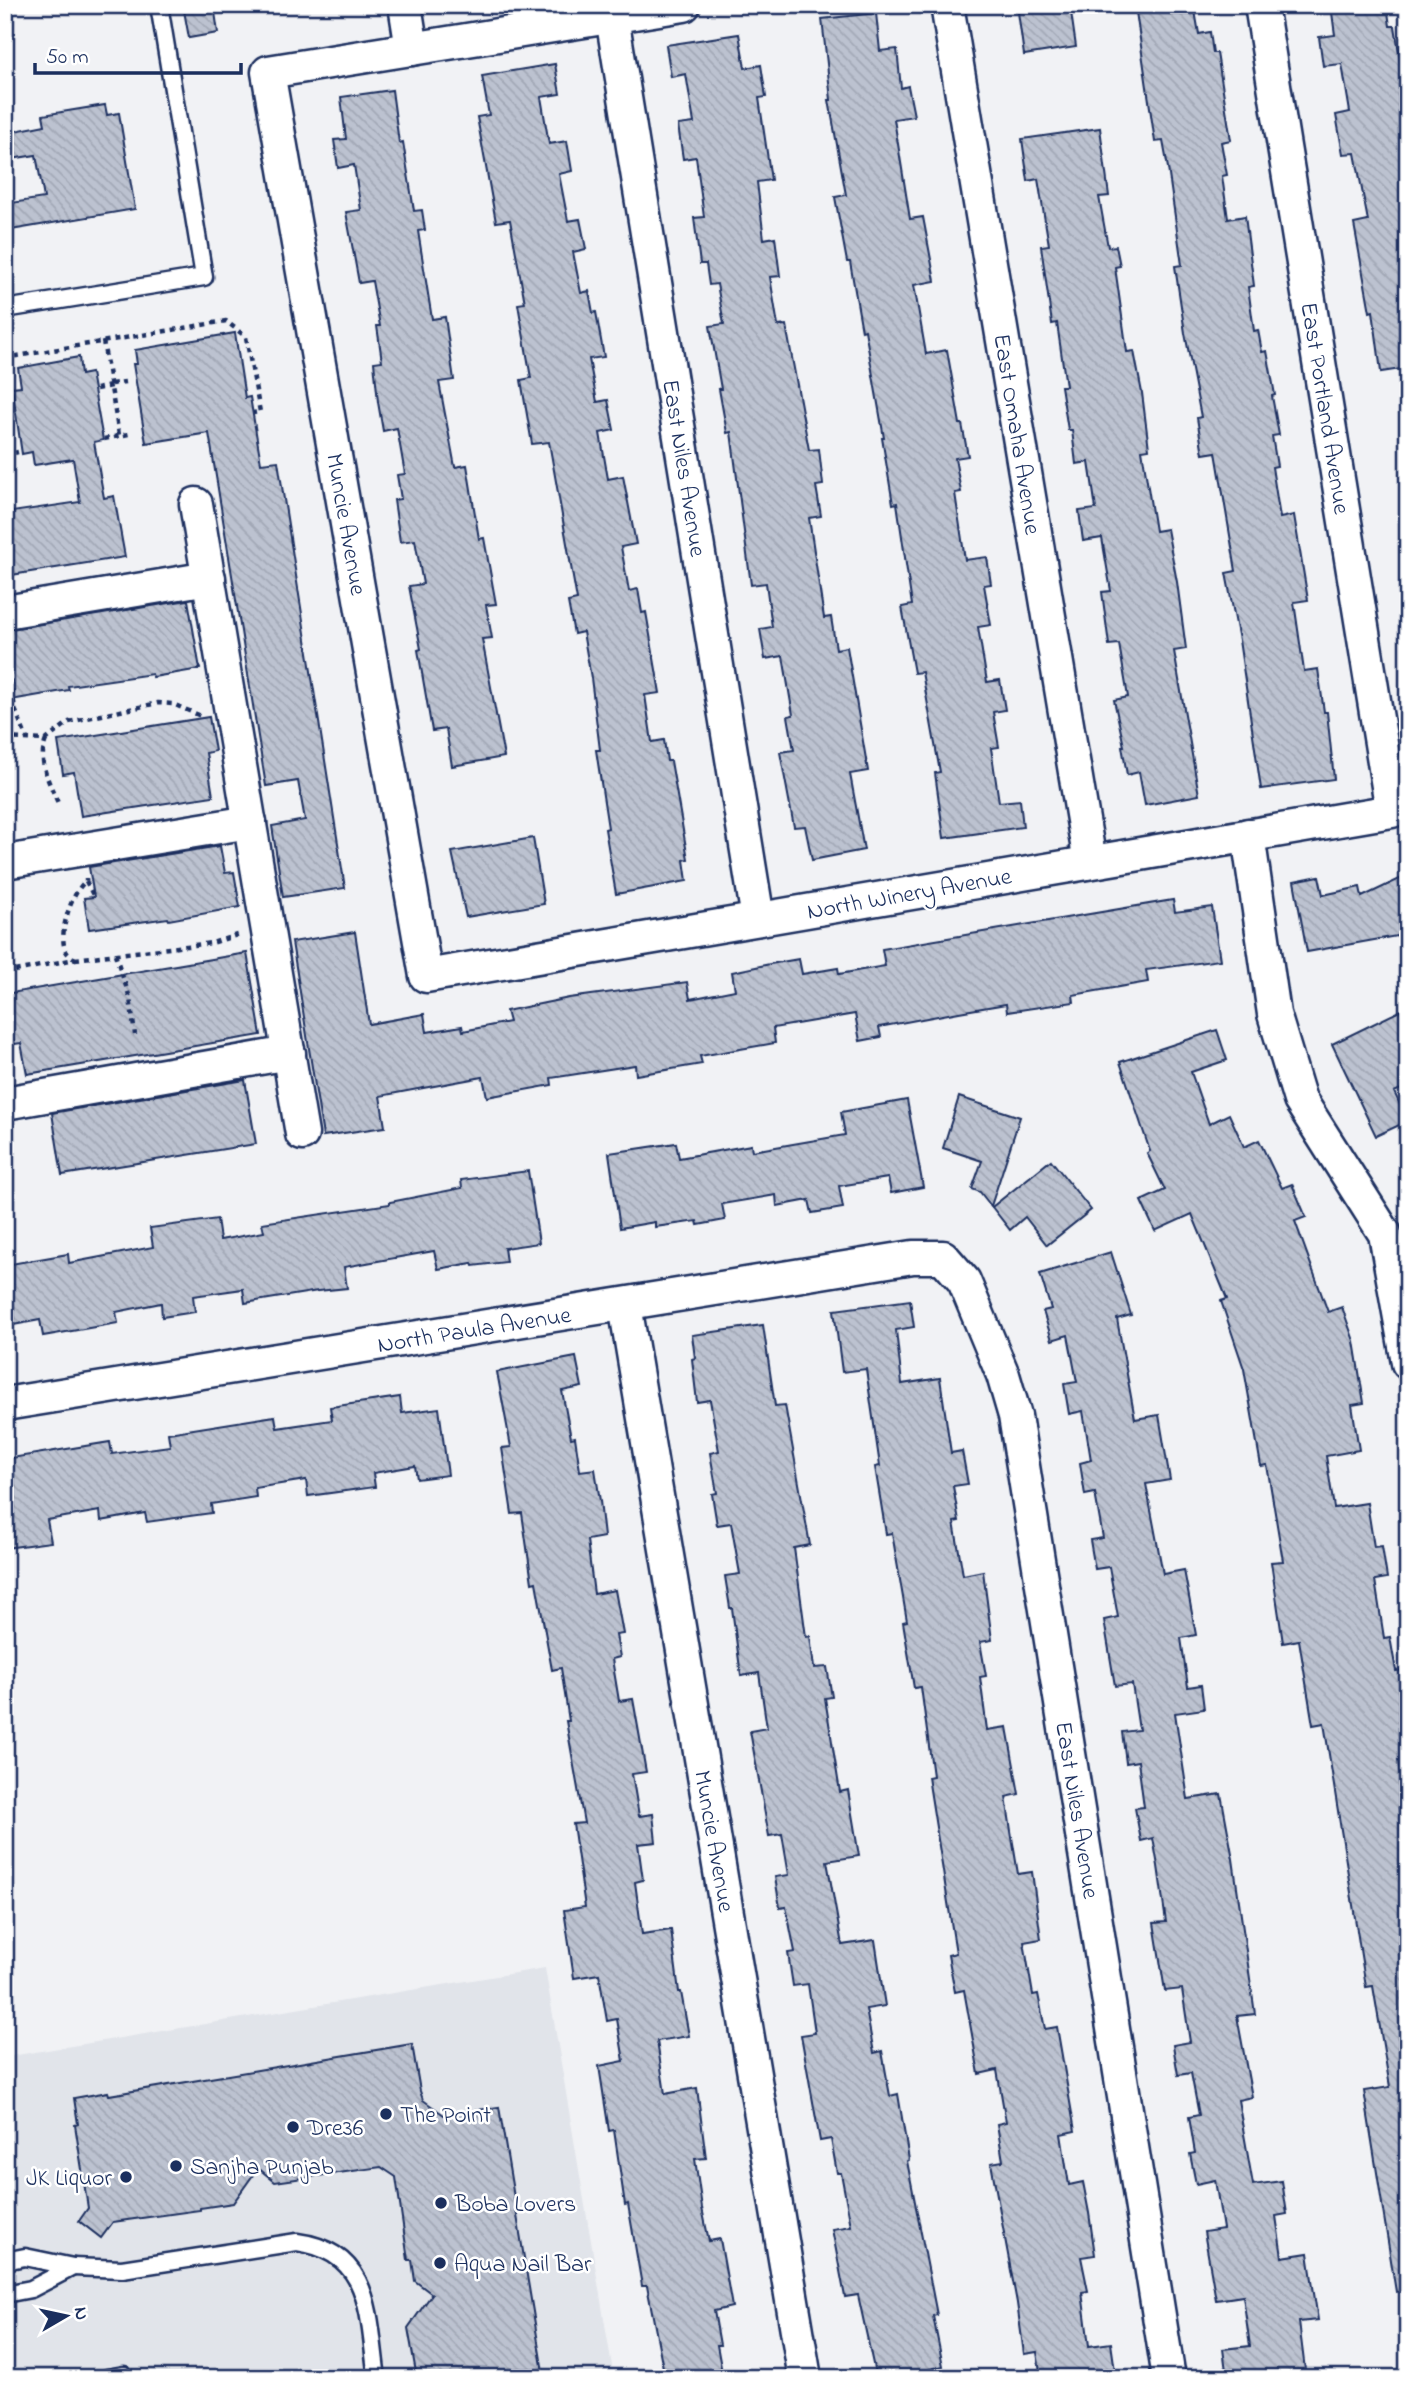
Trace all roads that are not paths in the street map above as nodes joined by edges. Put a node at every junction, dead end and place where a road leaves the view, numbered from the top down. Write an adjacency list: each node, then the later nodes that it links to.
1 (159, 5): 8 (lane)
2 (405, 5): 7 (street)
3 (684, 5): 6 (street)
4 (947, 5): 16 (street, East Omaha Avenue)
5 (1261, 5): 12 (street, East Portland Avenue)
6 (612, 17): 7 (street); 17 (street, East Niles Avenue)
7 (412, 49): 18 (street, Muncie Avenue)
8 (5, 309)
9 (196, 504): 10 (street)
10 (209, 578): 11 (street); 13 (street)
11 (5, 612)
12 (1392, 811): 14 (street, North Winery Avenue)
13 (250, 822): 15 (street); 19 (street)
14 (1248, 835): 16 (street, North Winery Avenue); 22 (street)
15 (5, 862)
16 (1090, 862): 17 (street, North Winery Avenue)
17 (758, 919): 18 (street, North Winery Avenue)
18 (426, 976)
19 (289, 1053): 20 (street); 21 (street)
20 (5, 1103)
21 (302, 1134)
22 (1396, 1229): 25 (street)
23 (943, 1257): 24 (street, North Paula Avenue); 32 (street, East Niles Avenue)
24 (625, 1305): 26 (street, North Paula Avenue); 31 (street, Muncie Avenue)
25 (1408, 1363)
26 (5, 1404)
27 (5, 2261): 28 (lane)
28 (73, 2267): 29 (lane); 30 (lane)
29 (5, 2294)
30 (377, 2378)
31 (805, 2378)
32 (1169, 2378)

